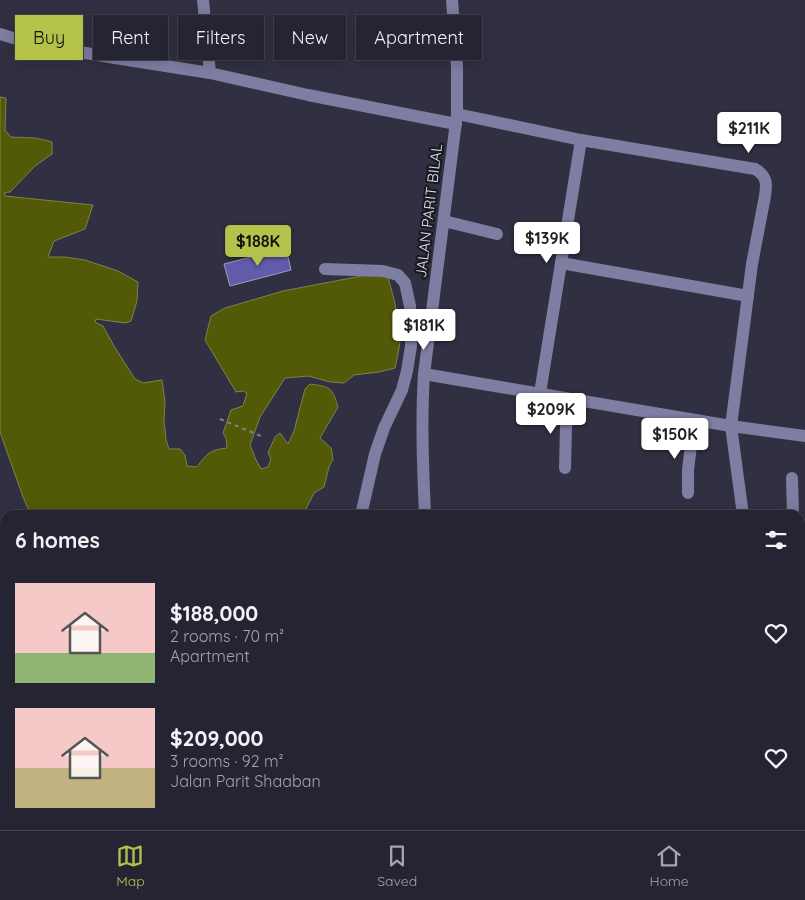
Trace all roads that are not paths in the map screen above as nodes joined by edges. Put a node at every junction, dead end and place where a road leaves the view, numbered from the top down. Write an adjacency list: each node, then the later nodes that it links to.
1 (203, 0): 4 (street)
2 (452, 0): 5 (street, JALAN PARIT BILAL)
3 (0, 34): 4 (street)
4 (210, 73): 5 (street)
5 (457, 119): 6 (street); 7 (street, JALAN PARIT BILAL)
6 (581, 140): 9 (street); 11 (street)
7 (444, 221): 8 (street); 12 (street, JALAN PARIT BILAL)
8 (497, 234)
9 (561, 263): 11 (street); 13 (street)
10 (325, 269): 21 (street)
11 (748, 296): 16 (street)
12 (424, 374): 13 (street); 22 (street, JALAN PARIT BILAL)
13 (540, 393): 14 (street)
14 (573, 403): 15 (street); 18 (street)
15 (693, 424): 16 (street); 20 (street)
16 (731, 430): 17 (street); 23 (street)
17 (805, 436)
18 (565, 468)
19 (792, 478): 24 (street)
20 (688, 493)
21 (362, 510)
22 (425, 510)
23 (742, 510)
24 (793, 510)

